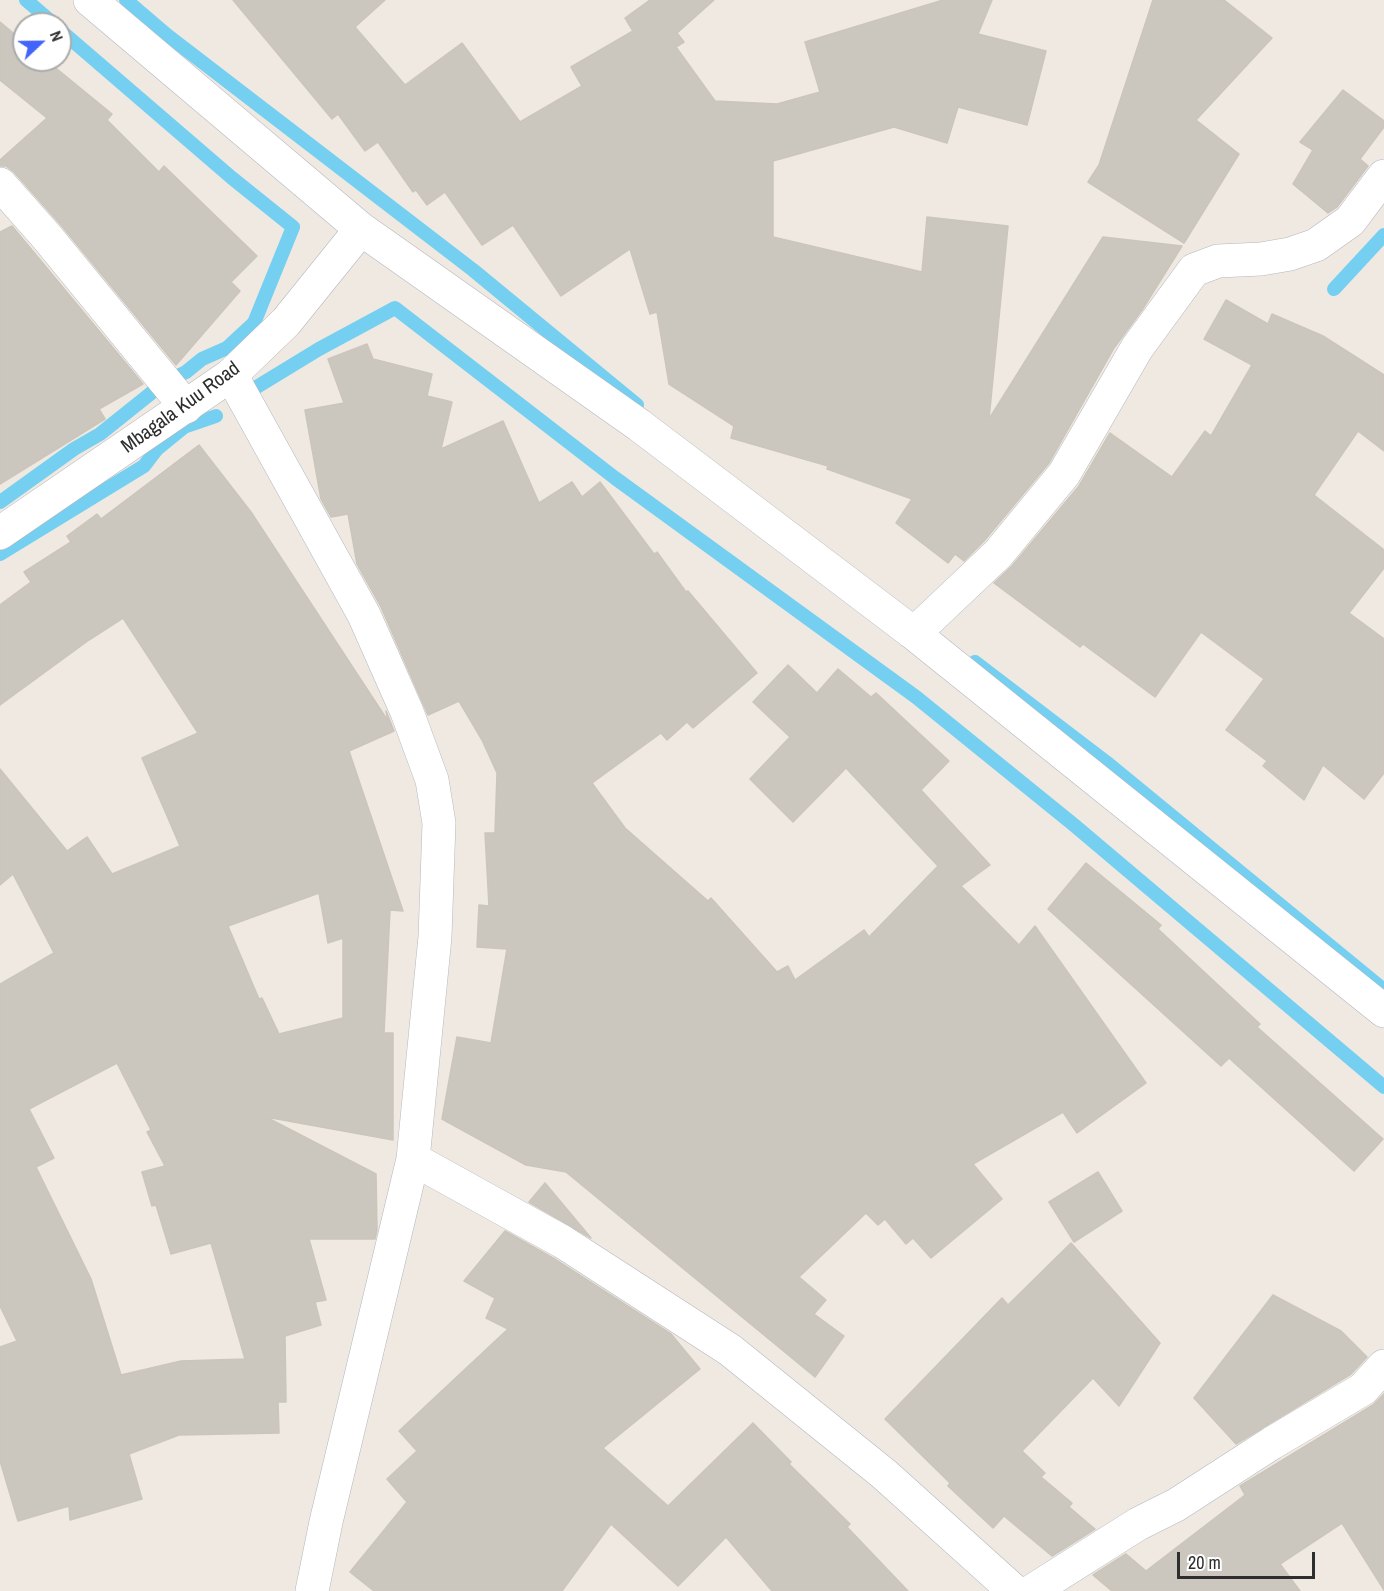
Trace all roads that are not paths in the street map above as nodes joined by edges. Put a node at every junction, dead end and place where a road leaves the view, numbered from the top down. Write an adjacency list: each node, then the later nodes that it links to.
1 (90, 0): 4 (street)
2 (1384, 176): 8 (street)
3 (0, 184): 6 (street)
4 (361, 229): 5 (street, Mbagala Kuu Road); 8 (street)
5 (231, 375): 6 (street, Mbagala Kuu Road); 10 (street)
6 (186, 407): 7 (street, Mbagala Kuu Road)
7 (0, 533)
8 (912, 632): 9 (street)
9 (1384, 1011)
10 (413, 1159): 12 (street); 13 (street)
11 (1384, 1366): 14 (street)
12 (312, 1591)
13 (1014, 1591)
14 (1032, 1591)

